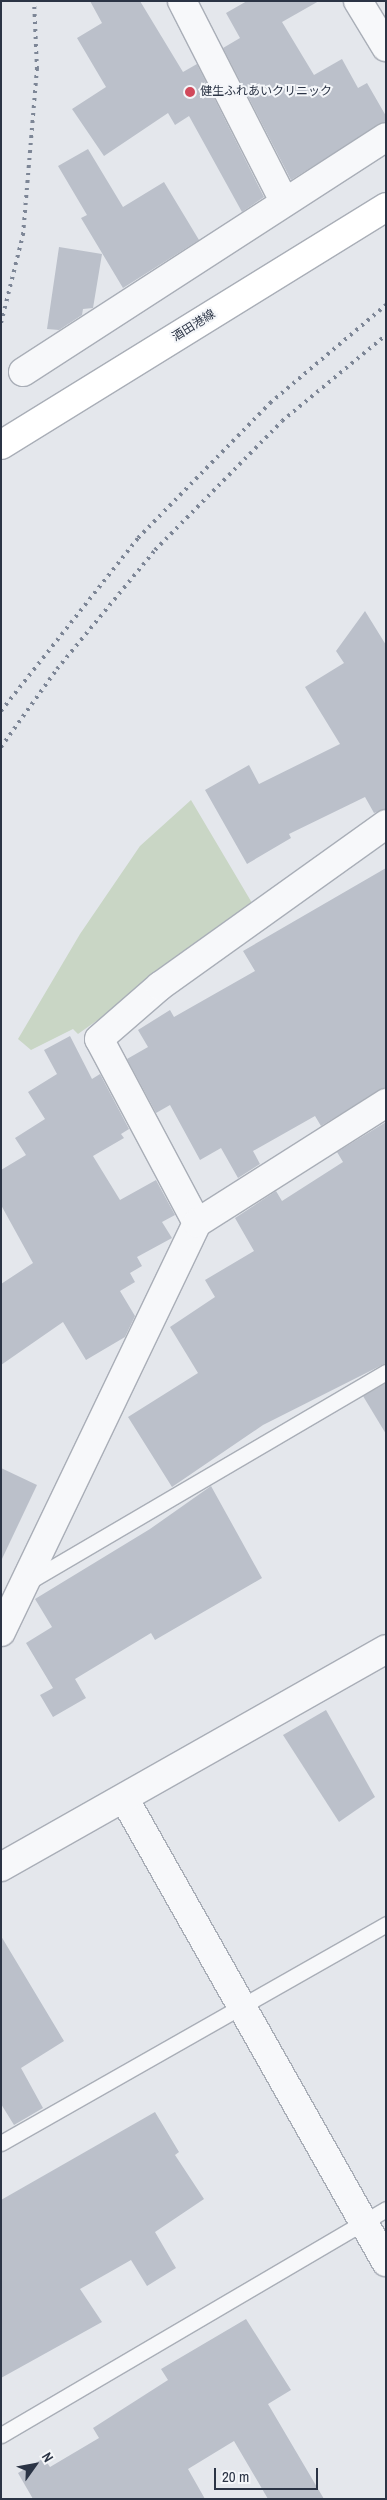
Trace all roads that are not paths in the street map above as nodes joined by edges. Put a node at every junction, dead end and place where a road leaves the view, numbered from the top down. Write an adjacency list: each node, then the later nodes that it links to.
1 (182, 1): 5 (street)
2 (358, 1): 3 (street)
3 (386, 47)
4 (386, 137): 5 (street)
5 (284, 201): 7 (street)
6 (386, 207): 8 (main road, 酒田港線)
7 (23, 372)
8 (1, 445)
9 (386, 824): 11 (street)
10 (386, 1103): 11 (street)
11 (197, 1223): 13 (street)
12 (386, 1372): 13 (lane)
13 (28, 1582): 14 (street)
14 (1, 1632)
15 (386, 1649): 16 (street)
16 (124, 1798): 17 (street); 19 (street)
17 (1, 1867)
18 (386, 1924): 19 (lane)
19 (241, 2006): 20 (lane); 21 (street)
20 (1, 2143)
21 (374, 2215): 22 (street); 23 (lane)
22 (386, 2262)
23 (1, 2435)

